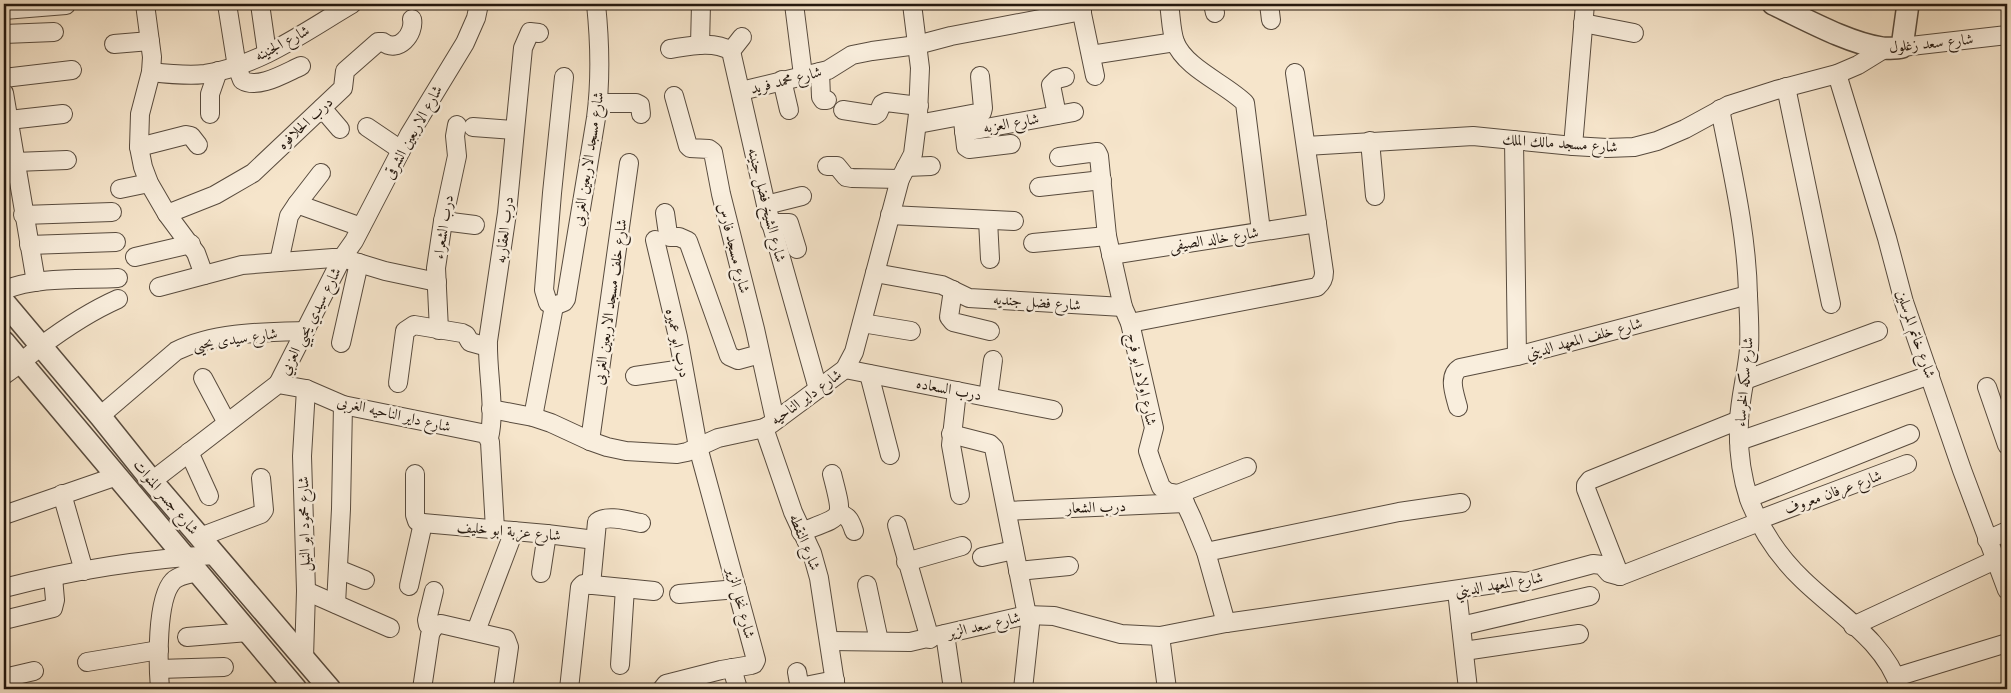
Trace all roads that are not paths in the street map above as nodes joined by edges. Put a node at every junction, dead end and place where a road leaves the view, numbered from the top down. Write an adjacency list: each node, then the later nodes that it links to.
1 (145, 4): 24 (street)
2 (227, 4): 34 (street, شارع الجنينه)
3 (260, 4): 31 (street)
4 (352, 4): 31 (street, شارع الجنينه)
5 (479, 4): 75 (street, شارع الاربعين الشرقى)
6 (596, 4): 51 (street, شارع مسجد الاربعين الغربى)
7 (700, 4): 27 (street)
8 (794, 4): 39 (street)
9 (912, 4): 28 (street, شارع داير الناحيه)
10 (1169, 4): 25 (street)
11 (1585, 4): 18 (street)
12 (1773, 4): 29 (street, شارع سعد زغلول)
13 (66, 5): 16 (street)
14 (1905, 5): 29 (street)
15 (1081, 7): 28 (street, شارع محمد فريد); 32 (street)
16 (4, 10)
17 (412, 19): 54 (street, درب الحلافوه)
18 (1583, 23): 21 (street); 73 (street)
19 (54, 32): 22 (street)
20 (539, 32): 67 (street, درب العقاربه)
21 (1634, 33)
22 (4, 34)
23 (2007, 35): 29 (street, شارع سعد زغلول)
24 (150, 42): 26 (street); 37 (street)
25 (1174, 42): 32 (street); 104 (street)
26 (114, 44)
27 (700, 45): 30 (street, شارع الشيخ فضل جنينه); 48 (street, شارع الشيخ فضل جنينه)
28 (917, 45): 39 (street, شارع محمد فريد); 53 (street, شارع داير الناحيه)
29 (1893, 48): 40 (street, شارع مسجد مالك الملك)
30 (670, 49)
31 (267, 53): 34 (street, شارع الجنينه)
32 (1091, 55): 42 (street)
33 (301, 66): 34 (street, شارع الجنينه)
34 (237, 67): 36 (street, شارع الجنينه)
35 (72, 70): 45 (street)
36 (218, 71): 37 (street, شارع الجنينه); 60 (street)
37 (151, 72): 74 (street)
38 (1296, 73): 72 (street, شارع فضل جنديه)
39 (812, 74): 46 (street, شارع محمد فريد); 50 (street)
40 (1837, 74): 47 (street, شارع مسجد مالك الملك); 149 (street, شارع خاتم المرسلين)
41 (980, 76): 64 (street)
42 (1094, 76)
43 (564, 77): 130 (street, شارع مسجد الاربعين الغربى)
44 (1065, 77): 62 (street, شارع العزبه)
45 (4, 78)
46 (782, 80): 48 (street, شارع محمد فريد); 56 (street)
47 (1786, 88): 55 (street, شارع مسجد مالك الملك); 129 (street)
48 (741, 91): 91 (street, شارع الشيخ فضل جنينه)
49 (674, 96): 142 (street, شارع مسجد فارس)
50 (827, 100)
51 (598, 103): 61 (street); 130 (street, شارع مسجد الاربعين الغربى)
52 (6, 105): 59 (street); 78 (street)
53 (919, 106): 57 (street); 63 (street, شارع داير الناحيه)
54 (322, 108): 66 (street); 94 (street, درب الحلافوه)
55 (1720, 109): 73 (street, شارع مسجد مالك الملك); 126 (street, شارع سكه الخرساء)
56 (789, 110)
57 (843, 110)
58 (1074, 112): 62 (street, شارع العزبه)
59 (63, 114)
60 (210, 114)
61 (641, 114)
62 (1057, 115): 64 (street, شارع العزبه)
63 (918, 124): 64 (street); 83 (street, شارع داير الناحيه)
64 (963, 124): 70 (street)
65 (367, 126): 75 (street)
66 (340, 129)
67 (514, 130): 98 (street, درب الشعراء); 141 (street, درب العقاربه)
68 (1514, 140): 69 (street, شارع مسجد مالك الملك); 73 (street, شارع مسجد مالك الملك); 143 (street)
69 (1370, 141): 72 (street, شارع مسجد مالك الملك); 89 (street)
70 (1011, 144)
71 (198, 145): 74 (street)
72 (1306, 146): 101 (street, شارع فضل جنديه)
73 (1573, 146)
74 (139, 147): 85 (street)
75 (401, 150): 103 (street, شارع الاربعين الشرقى)
76 (1060, 157): 84 (street, شارع اولاد ابو فرج)
77 (67, 160): 78 (street)
78 (15, 162): 95 (street)
79 (629, 163): 173 (street, شارع خلف مسجد الاربعين الغربى)
80 (827, 166): 83 (street)
81 (931, 166): 83 (street)
82 (321, 173): 90 (street)
83 (903, 173): 96 (street, شارع داير الناحيه)
84 (1102, 180): 86 (street); 105 (street, شارع اولاد ابو فرج)
85 (150, 183): 87 (street); 94 (street)
86 (1039, 187)
87 (120, 189)
88 (802, 196): 91 (street)
89 (1375, 196)
90 (297, 204): 103 (street); 116 (street)
91 (766, 205): 100 (street, شارع الشيخ فضل جنينه)
92 (112, 212): 95 (street)
93 (665, 213): 142 (street)
94 (167, 214): 109 (street)
95 (23, 215): 110 (street)
96 (890, 216): 97 (street); 118 (street, شارع داير الناحيه)
97 (988, 220): 99 (street); 115 (street)
98 (443, 221): 102 (street); 122 (street, درب الشعراء)
99 (1014, 221)
100 (770, 223): 111 (street); 156 (street, شارع الشيخ فضل جنينه)
101 (1317, 223): 104 (street, شارع خالد الصيفى); 131 (street, شارع فضل جنديه)
102 (475, 225)
103 (361, 227): 114 (street, شارع الاربعين الشرقى)
104 (1261, 232): 112 (street, شارع خالد الصيفى)
105 (1107, 236): 108 (street); 112 (street, شارع اولاد ابو فرج)
106 (655, 240): 146 (street, درب ابو عميره)
107 (116, 242): 110 (street)
108 (1033, 243)
109 (191, 244): 113 (street); 119 (street)
110 (29, 245): 121 (street)
111 (797, 249)
112 (1111, 255): 131 (street, شارع اولاد ابو فرج)
113 (135, 257)
114 (342, 258): 116 (street); 117 (street); 134 (street, شارع سيدي يحيي العزبي)
115 (990, 259)
116 (279, 262): 119 (street)
117 (359, 264): 122 (street); 139 (street)
118 (875, 273): 125 (street, شارع فضل جنديه); 132 (street, شارع داير الناحيه)
119 (204, 275): 123 (street)
120 (118, 278): 121 (street)
121 (36, 282): 124 (street)
122 (437, 282): 133 (street, درب الشعراء)
123 (159, 288)
124 (4, 290)
125 (953, 290): 131 (street, شارع فضل جنديه); 136 (street)
126 (1748, 295): 143 (street, شارع خلف المعهد الديني); 152 (street, شارع سكه الخرساء)
127 (118, 299): 140 (street)
128 (4, 302): 140 (street, شارع جسر المنوات)
129 (1831, 304)
130 (554, 306): 165 (street, شارع مسجد الاربعين الغربى)
131 (1126, 315): 189 (street, شارع اولاد ابو فرج)
132 (862, 323): 135 (street); 147 (street, شارع داير الناحيه)
133 (439, 330): 141 (street); 153 (street)
134 (305, 331): 154 (street, شارع سيدي يحيي العزبي); 164 (street, شارع سيدى يحيى)
135 (911, 331)
136 (990, 331)
137 (1878, 331): 152 (street)
138 (4, 342): 145 (street, شارع جسر المنوات)
139 (341, 343)
140 (41, 346): 145 (street); 164 (street, شارع جسر المنوات)
141 (488, 347): 162 (street, درب العقاربه)
142 (760, 354): 168 (street, شارع مسجد فارس)
143 (1517, 356): 161 (street, شارع خلف المعهد الديني)
144 (993, 360): 159 (street)
145 (12, 369): 182 (street, شارع جسر المنوات)
146 (683, 369): 150 (street); 175 (street, درب ابو عميره)
147 (845, 369): 148 (street, درب السعاده); 156 (street, شارع داير الناحيه)
148 (869, 374): 158 (street, درب السعاده); 177 (street)
149 (1930, 375): 172 (street); 206 (street, شارع خاتم المرسلين)
150 (635, 376)
151 (203, 378): 167 (street)
152 (1745, 380): 166 (street, شارع سكه الخرساء)
153 (398, 383)
154 (278, 384): 157 (street, شارع داير الناحيه الغربى); 167 (street)
155 (1987, 387): 174 (street)
156 (818, 389): 168 (street, شارع داير الناحيه)
157 (306, 390): 160 (street, شارع داير الناحيه الغربى); 230 (street, شارع محمود ابو النيل)
158 (957, 391): 159 (street, درب السعاده); 169 (street)
159 (988, 397): 163 (street, درب السعاده)
160 (343, 405): 171 (street, شارع داير الناحيه الغربى); 216 (street)
161 (1458, 407)
162 (491, 409): 165 (street, شارع داير الناحيه); 171 (street, درب العقاربه)
163 (1053, 410)
164 (100, 416): 184 (street, شارع جسر المنوات)
165 (533, 417): 173 (street, شارع داير الناحيه)
166 (1739, 420): 172 (street, شارع سكه الخرساء); 220 (street)
167 (227, 423): 176 (street)
168 (770, 424): 175 (street, شارع داير الناحيه); 202 (street, شارع النقطه)
169 (951, 434): 186 (street); 191 (street)
170 (1910, 434): 188 (street)
171 (489, 438): 198 (street)
172 (1739, 441): 188 (street, شارع سكه الخرساء)
173 (590, 442): 175 (street, شارع داير الناحيه)
174 (2007, 445)
175 (698, 448): 228 (street, شارع نخل الزير)
176 (189, 452): 184 (street); 187 (street)
177 (890, 454)
178 (1907, 464): 194 (street, شارع عرفان معروف)
179 (1247, 467): 189 (street, درب الشعار)
180 (415, 474): 195 (street)
181 (832, 474): 192 (street)
182 (117, 476): 185 (street); 214 (street, شارع جسر المنوات)
183 (261, 478): 204 (street)
184 (152, 481): 204 (street, شارع جسر المنوات)
185 (62, 494): 193 (street); 217 (street)
186 (960, 495)
187 (208, 496)
188 (1749, 498): 194 (street, شارع سكه الخرساء)
189 (1181, 499): 191 (street, درب الشعار); 209 (street)
190 (1461, 503): 209 (street)
191 (1006, 511): 208 (street)
192 (839, 512): 200 (street); 202 (street)
193 (4, 515)
194 (1758, 521): 220 (street); 241 (street, شارع سكه الخرساء)
195 (423, 523): 198 (street, شارع عزبة ابو خليف); 225 (street)
196 (642, 523): 205 (street)
197 (897, 525): 213 (street)
198 (495, 529): 199 (street, شارع عزبة ابو خليف)
199 (514, 531): 203 (street, شارع عزبة ابو خليف); 244 (street)
200 (854, 531)
201 (2007, 531): 206 (street)
202 (801, 532): 250 (street, شارع النقطه)
203 (547, 534): 205 (street, شارع عزبة ابو خليف); 219 (street)
204 (200, 537): 210 (street, شارع جسر المنوات)
205 (594, 540): 223 (street)
206 (1987, 540): 212 (street, شارع خاتم المرسلين)
207 (962, 546): 213 (street)
208 (1014, 550): 211 (street); 218 (street)
209 (1206, 552): 239 (street)
210 (216, 555): 214 (street); 255 (street, شارع جسر المنوات)
211 (982, 557)
212 (1995, 560): 229 (street, شارع خاتم المرسلين); 241 (street)
213 (906, 562): 247 (street)
214 (192, 564): 217 (street); 245 (street, شارع جسر المنوات); 253 (street)
215 (1069, 566): 218 (street)
216 (338, 569): 222 (street); 236 (street)
217 (84, 571): 221 (street)
218 (1018, 571): 237 (street)
219 (541, 573)
220 (1620, 576): 233 (street, شارع المعهد الديني)
221 (52, 577): 226 (street); 238 (street)
222 (365, 580)
223 (591, 585): 227 (street); 271 (street)
224 (867, 585): 251 (street)
225 (409, 586)
226 (4, 588)
227 (625, 588): 232 (street); 257 (street)
228 (737, 589): 234 (street); 259 (street, شارع نخل الزير)
229 (2007, 590)
230 (306, 591): 236 (street); 255 (street, شارع محمود ابو النيل)
231 (434, 591): 243 (street)
232 (654, 591)
233 (1457, 591): 239 (street, شارع المعهد الديني); 240 (street)
234 (679, 594)
235 (1590, 596): 240 (street)
236 (336, 604): 242 (street)
237 (1029, 615): 247 (street, شارع سعد الزير); 248 (street, شارع سعد الزير); 275 (street)
238 (4, 620)
239 (1226, 623): 248 (street, شارع سعد الزير)
240 (1461, 626): 254 (street)
241 (1853, 626): 264 (street, شارع سكه الخرساء)
242 (390, 628)
243 (433, 629): 244 (street); 269 (street)
244 (476, 631): 270 (street)
245 (248, 632): 249 (street); 267 (street, شارع جسر المنوات)
246 (1580, 634): 254 (street)
247 (937, 636): 251 (street, شارع سعد الزير); 274 (street)
248 (1160, 636): 276 (street)
249 (187, 638)
250 (830, 641): 251 (street, شارع سعد الزير); 265 (street, شارع النقطه)
251 (879, 641)
252 (2007, 643): 264 (street)
253 (159, 650): 256 (street); 260 (street)
254 (1464, 651): 277 (street)
255 (304, 658): 268 (street, شارع جسر المنوات)
256 (87, 662)
257 (620, 665)
258 (224, 667): 260 (street)
259 (732, 668): 272 (street, شارع نخل الزير); 273 (street)
260 (159, 669): 266 (street)
261 (34, 671): 262 (street)
262 (4, 678)
263 (799, 683): 265 (street)
264 (1898, 683)
265 (836, 685)
266 (160, 689)
267 (296, 689)
268 (330, 689)
269 (422, 689)
270 (503, 689)
271 (569, 689)
272 (662, 689)
273 (738, 689)
274 (953, 689)
275 (1023, 689)
276 (1167, 689)
277 (1468, 689)

